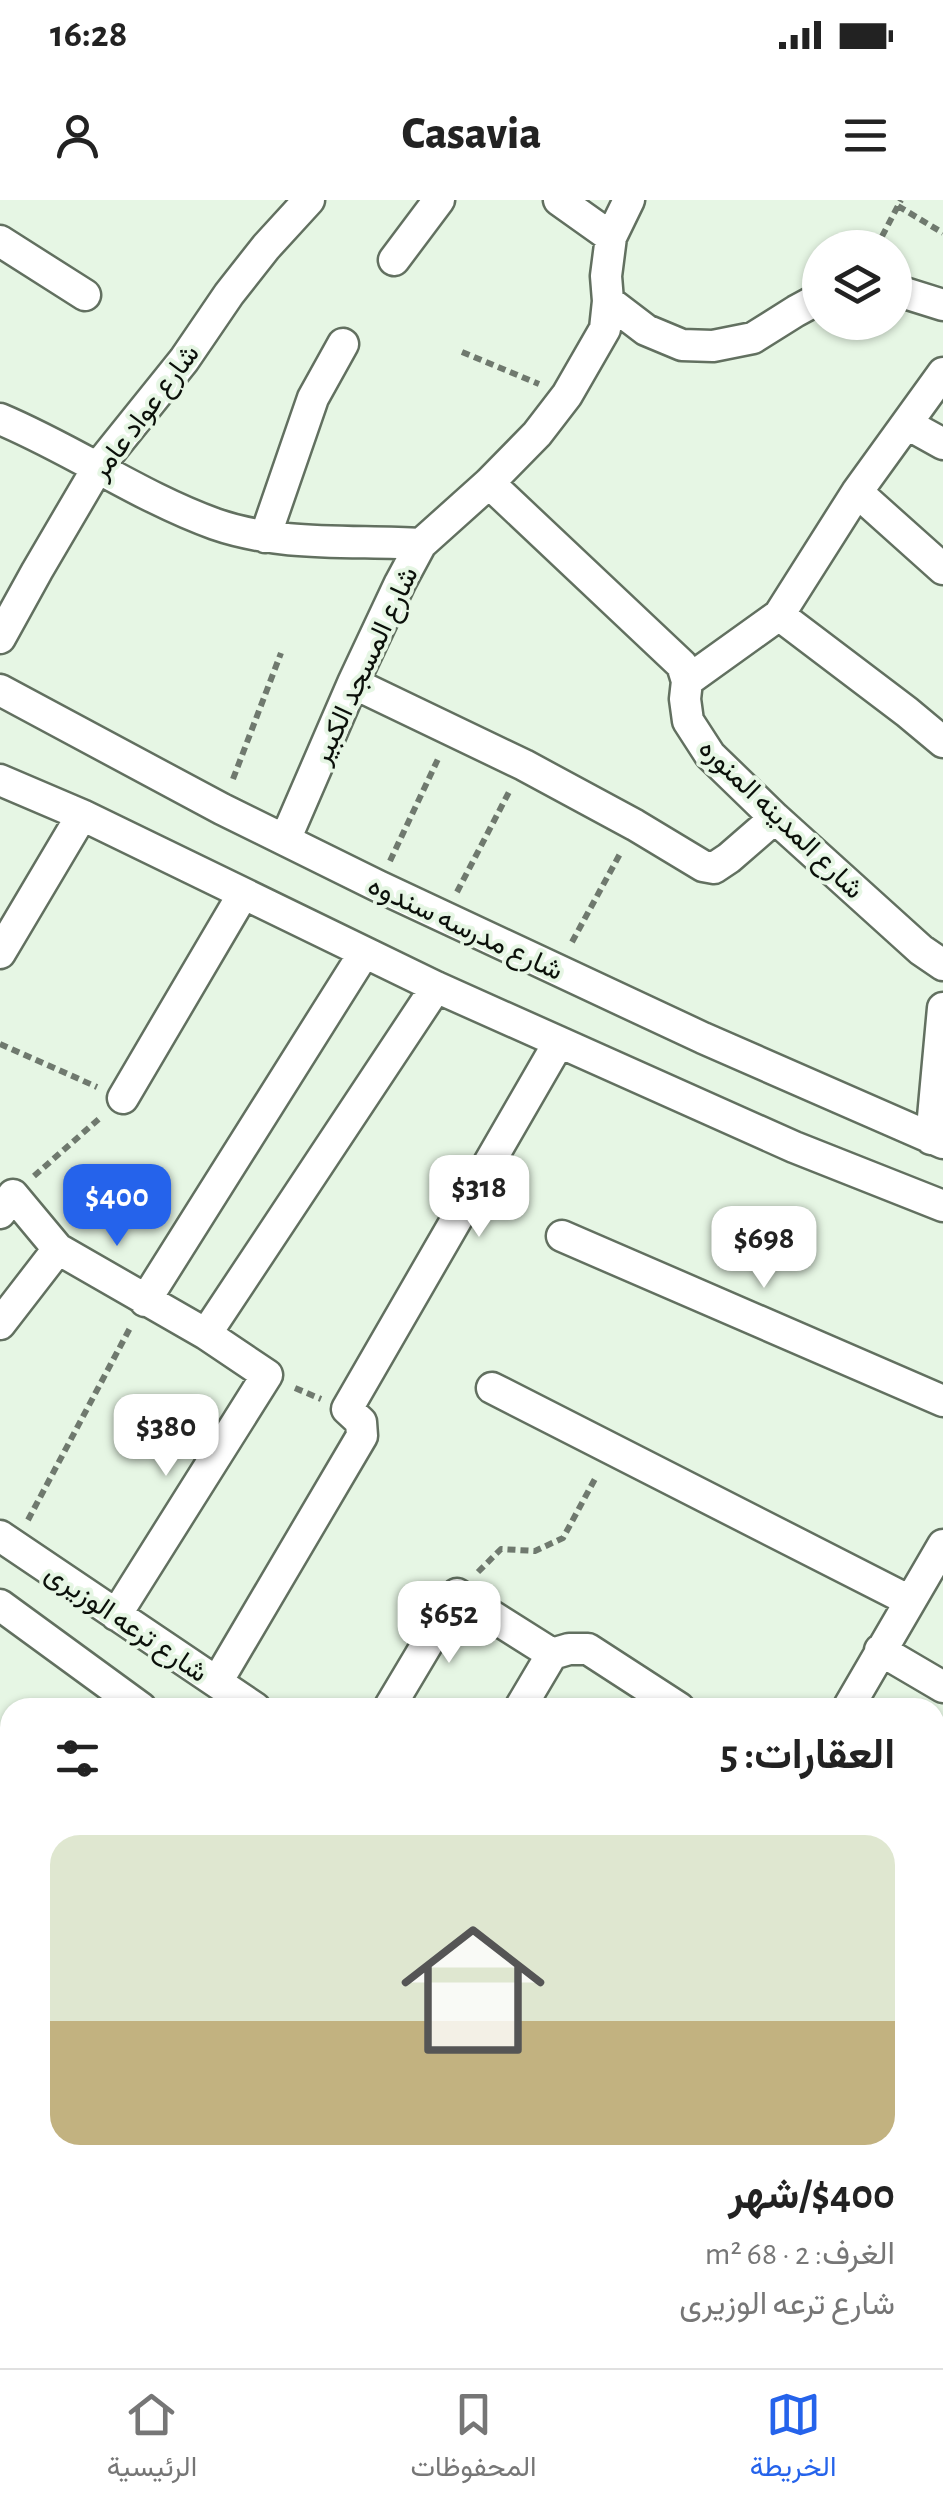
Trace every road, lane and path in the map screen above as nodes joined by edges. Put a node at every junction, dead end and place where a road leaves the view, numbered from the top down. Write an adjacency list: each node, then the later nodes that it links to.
1 (308, 200): 23 (street, شارع عواد عامر)
2 (440, 200): 10 (street)
3 (559, 200): 8 (street)
4 (629, 200): 8 (street, شارع المسجد الكبير)
5 (900, 203): 6 (path); 7 (path)
6 (886, 230)
7 (943, 233)
8 (611, 237): 13 (street, شارع المسجد الكبير)
9 (0, 241): 12 (street)
10 (394, 260)
11 (912, 295): 14 (street)
12 (85, 296)
13 (608, 302): 15 (street); 19 (street, شارع المسجد الكبير)
14 (943, 305)
15 (802, 309)
16 (343, 344): 26 (street)
17 (462, 352): 19 (path)
18 (943, 373): 21 (street)
19 (567, 394): 24 (street, شارع المسجد الكبير)
20 (0, 419): 23 (street)
21 (907, 424): 22 (street); 25 (street)
22 (943, 444)
23 (98, 467): 26 (street); 30 (street, شارع عواد عامر)
24 (489, 483): 27 (street, شارع المسجد الكبير); 32 (street, شارع المدينه المنوره)
25 (857, 492): 28 (street); 29 (street)
26 (265, 537): 27 (street)
27 (421, 544): 33 (street, شارع المسجد الكبير)
28 (943, 568)
29 (779, 616): 32 (street); 36 (street)
30 (0, 638)
31 (281, 653): 39 (path)
32 (687, 682): 41 (street, شارع المدينه المنوره)
33 (353, 684): 35 (street); 43 (street, شارع المسجد الكبير)
34 (0, 690): 39 (street, شارع مدرسه سندوه)
35 (452, 731): 37 (street); 44 (path)
36 (943, 742)
37 (524, 764): 42 (street); 46 (path)
38 (0, 780): 40 (street)
39 (222, 809): 43 (street, شارع مدرسه سندوه)
40 (82, 815): 45 (street); 48 (street)
41 (775, 818): 42 (street); 49 (street, شارع المدينه المنوره)
42 (635, 825): 50 (path)
43 (286, 840): 44 (street, شارع مدرسه سندوه)
44 (378, 886): 46 (street, شارع مدرسه سندوه)
45 (243, 894): 47 (street); 55 (street)
46 (444, 916): 50 (street, شارع مدرسه سندوه)
47 (364, 952): 51 (street); 61 (street)
48 (0, 953)
49 (943, 964)
50 (557, 970): 56 (street, شارع مدرسه سندوه)
51 (436, 987): 53 (street); 63 (street)
52 (943, 1008): 56 (street)
53 (559, 1042): 58 (street); 67 (street)
54 (0, 1044): 55 (path)
55 (123, 1098): 57 (path)
56 (937, 1140)
57 (7, 1204): 60 (street)
58 (943, 1206)
59 (562, 1236): 66 (street)
60 (58, 1249): 61 (street); 62 (street)
61 (145, 1301): 63 (street); 69 (path)
62 (0, 1324)
63 (206, 1334): 64 (street)
64 (267, 1375): 67 (path); 74 (street)
65 (492, 1388): 68 (street)
66 (943, 1402)
67 (346, 1409): 77 (street)
68 (611, 1449): 71 (path); 72 (street)
69 (7, 1541): 74 (street, شارع ترعه الوزيرى)
70 (940, 1558): 72 (street)
71 (457, 1594): 76 (street); 81 (street)
72 (910, 1601): 75 (street)
73 (0, 1605): 79 (street, شارع ترعه الوزيرى)
74 (116, 1615): 77 (street, شارع ترعه الوزيرى)
75 (880, 1650): 78 (street); 84 (street)
76 (552, 1654): 82 (street); 83 (street)
77 (217, 1682): 80 (street, شارع ترعه الوزيرى)
78 (943, 1687)
79 (123, 1698)
80 (240, 1698)
81 (395, 1698)
82 (526, 1698)
83 (664, 1698)
84 (854, 1698)

